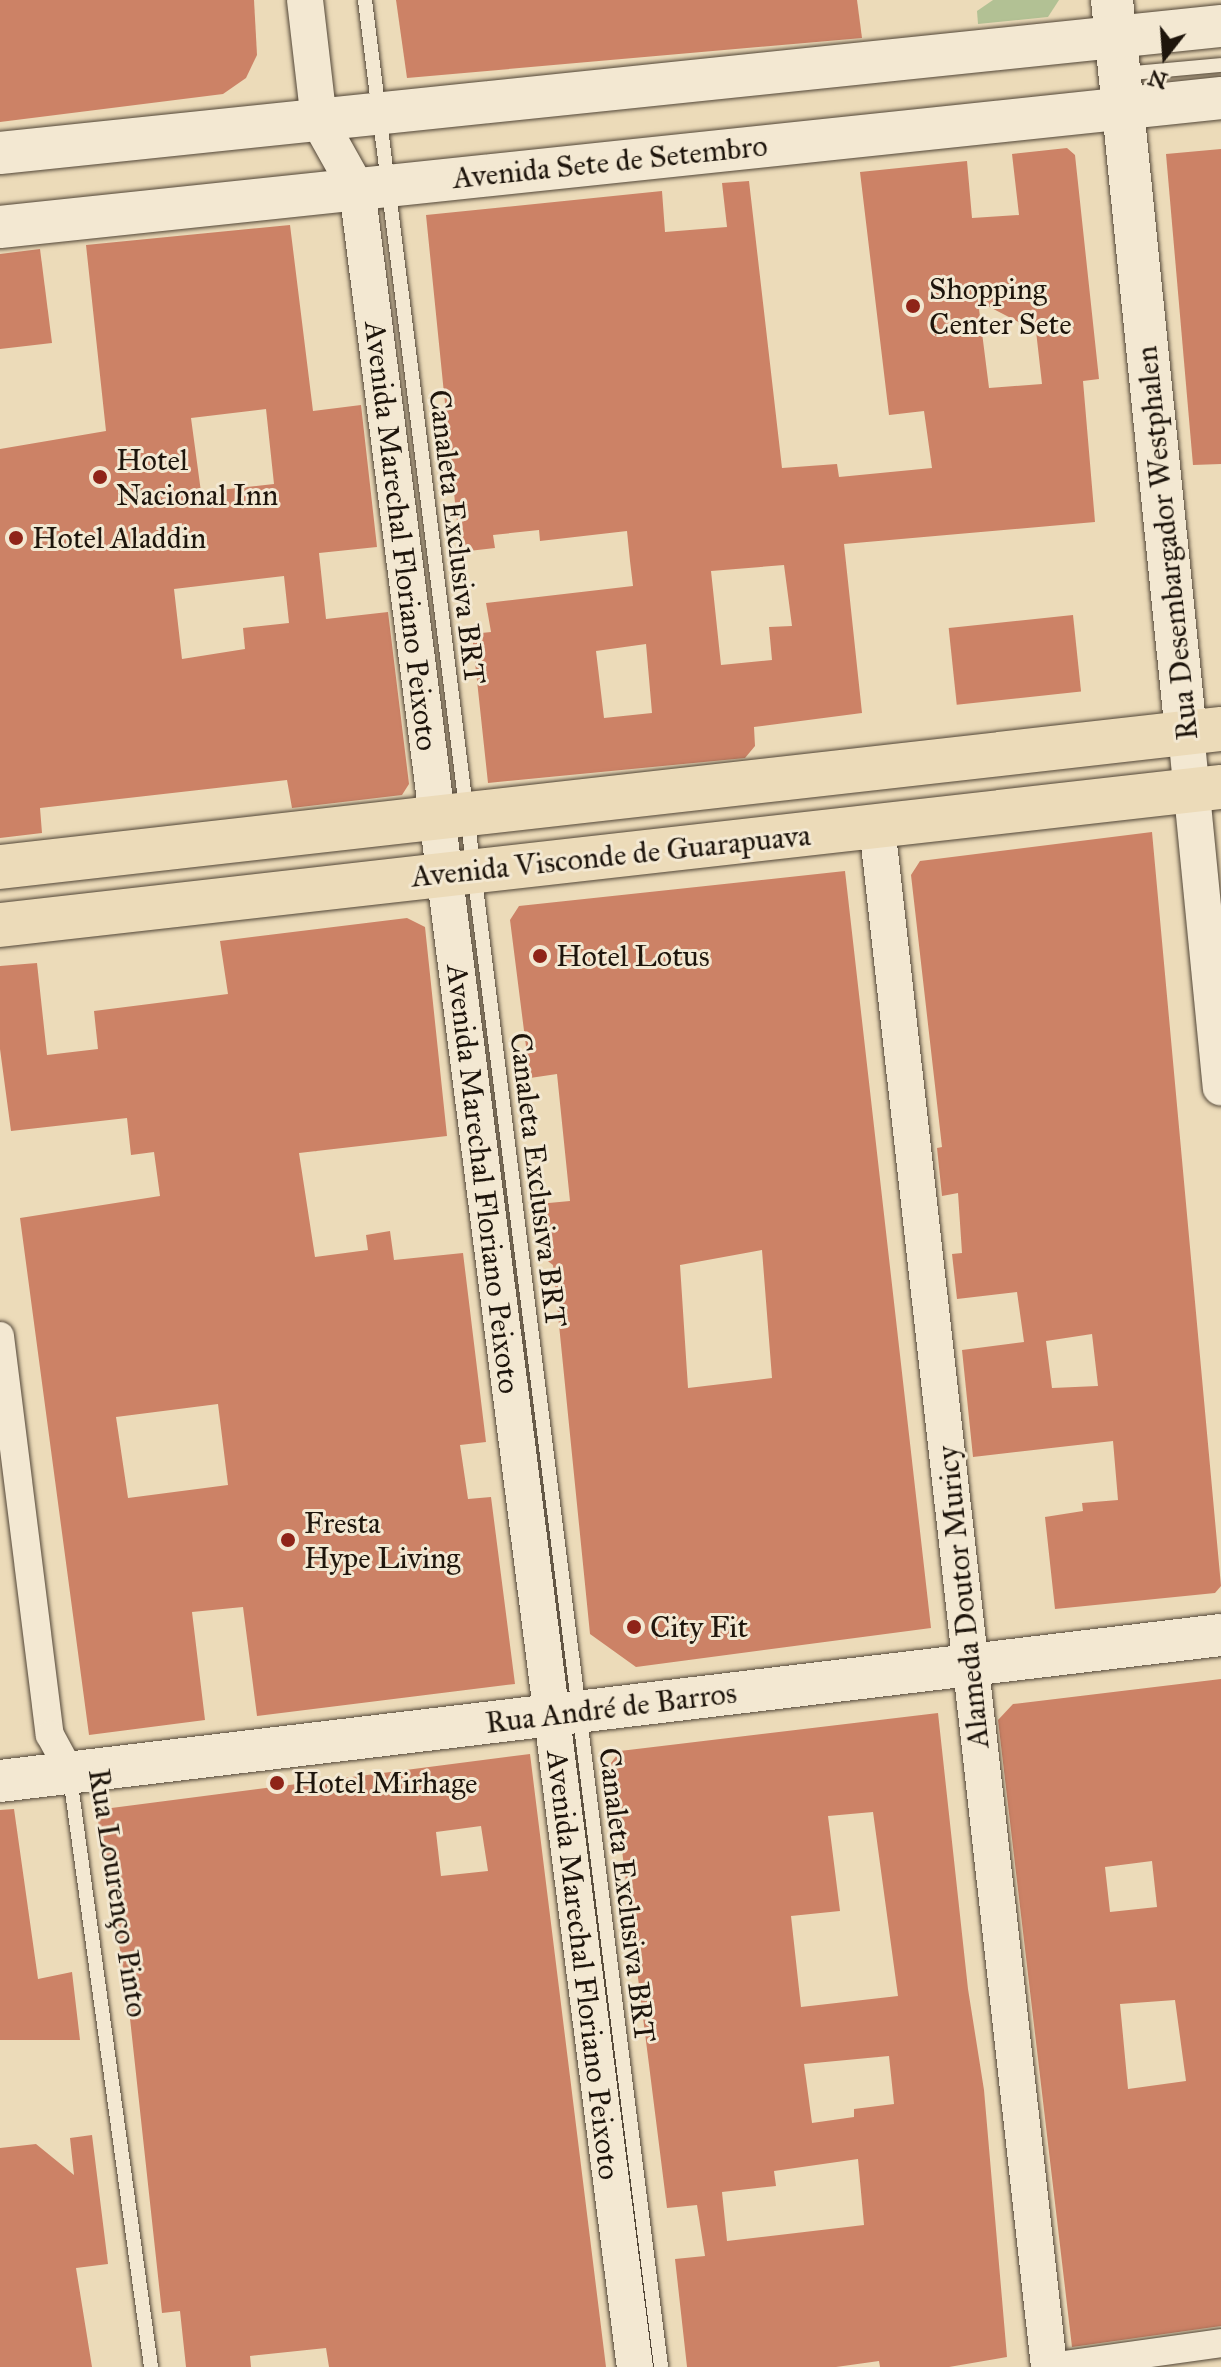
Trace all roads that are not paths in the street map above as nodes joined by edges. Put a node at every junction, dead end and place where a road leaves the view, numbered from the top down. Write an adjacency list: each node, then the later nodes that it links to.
1 (305, 0): 8 (street, Avenida Marechal Floriano Peixoto)
2 (365, 0): 7 (lane)
3 (1221, 26): 4 (main road, Avenida Sete de Setembro)
4 (1118, 55): 5 (lane); 6 (main road, Avenida Sete de Setembro); 7 (main road, Avenida Sete de Setembro); 10 (main road, Avenida Sete de Setembro); 12 (main road, Rua Desembargador Westphalen)
5 (1221, 65)
6 (1221, 98)
7 (379, 114): 8 (main road, Avenida Sete de Setembro); 10 (lane)
8 (319, 121): 9 (main road, Avenida Sete de Setembro); 10 (street, Avenida Marechal Floriano Peixoto)
9 (0, 153)
10 (372, 187): 11 (main road, Avenida Sete de Setembro); 15 (street, Avenida Marechal Floriano Peixoto)
11 (0, 227)
12 (1203, 731): 13 (main road, Avenida Visconde de Guarapuava); 14 (street, Rua Desembargador Westphalen)
13 (801, 777): 15 (main road, Avenida Visconde de Guarapuava); 17 (main road)
14 (1206, 789): 16 (main road, Avenida Visconde de Guarapuava); 23 (street, Rua Desembargador Westphalen)
15 (452, 817): 18 (main road, Avenida Visconde de Guarapuava); 20 (street, Avenida Marechal Floriano Peixoto)
16 (877, 826): 17 (main road, Avenida Visconde de Guarapuava); 26 (street, Alameda Doutor Muricy)
17 (730, 843): 20 (main road, Avenida Visconde de Guarapuava)
18 (196, 845): 19 (main road, Avenida Visconde de Guarapuava); 21 (main road)
19 (0, 867)
20 (459, 874): 21 (main road, Avenida Visconde de Guarapuava); 27 (street, Avenida Marechal Floriano Peixoto)
21 (281, 894): 22 (main road, Avenida Visconde de Guarapuava)
22 (0, 925)
23 (1221, 1087)
24 (0, 1336): 28 (street, Rua Lourenço Pinto)
25 (1221, 1635): 26 (main road, Rua André de Barros)
26 (971, 1665): 27 (main road, Rua André de Barros); 34 (street, Alameda Doutor Muricy)
27 (565, 1714): 28 (main road, Rua André de Barros); 32 (street, Avenida Marechal Floriano Peixoto); 33 (lane, Canaleta Exclusiva BRT)
28 (70, 1772): 29 (main road, Rua André de Barros); 31 (lane, Rua Lourenço Pinto)
29 (0, 1781)
30 (1221, 2343): 34 (street)
31 (151, 2367)
32 (635, 2367)
33 (661, 2367)
34 (1050, 2367)

